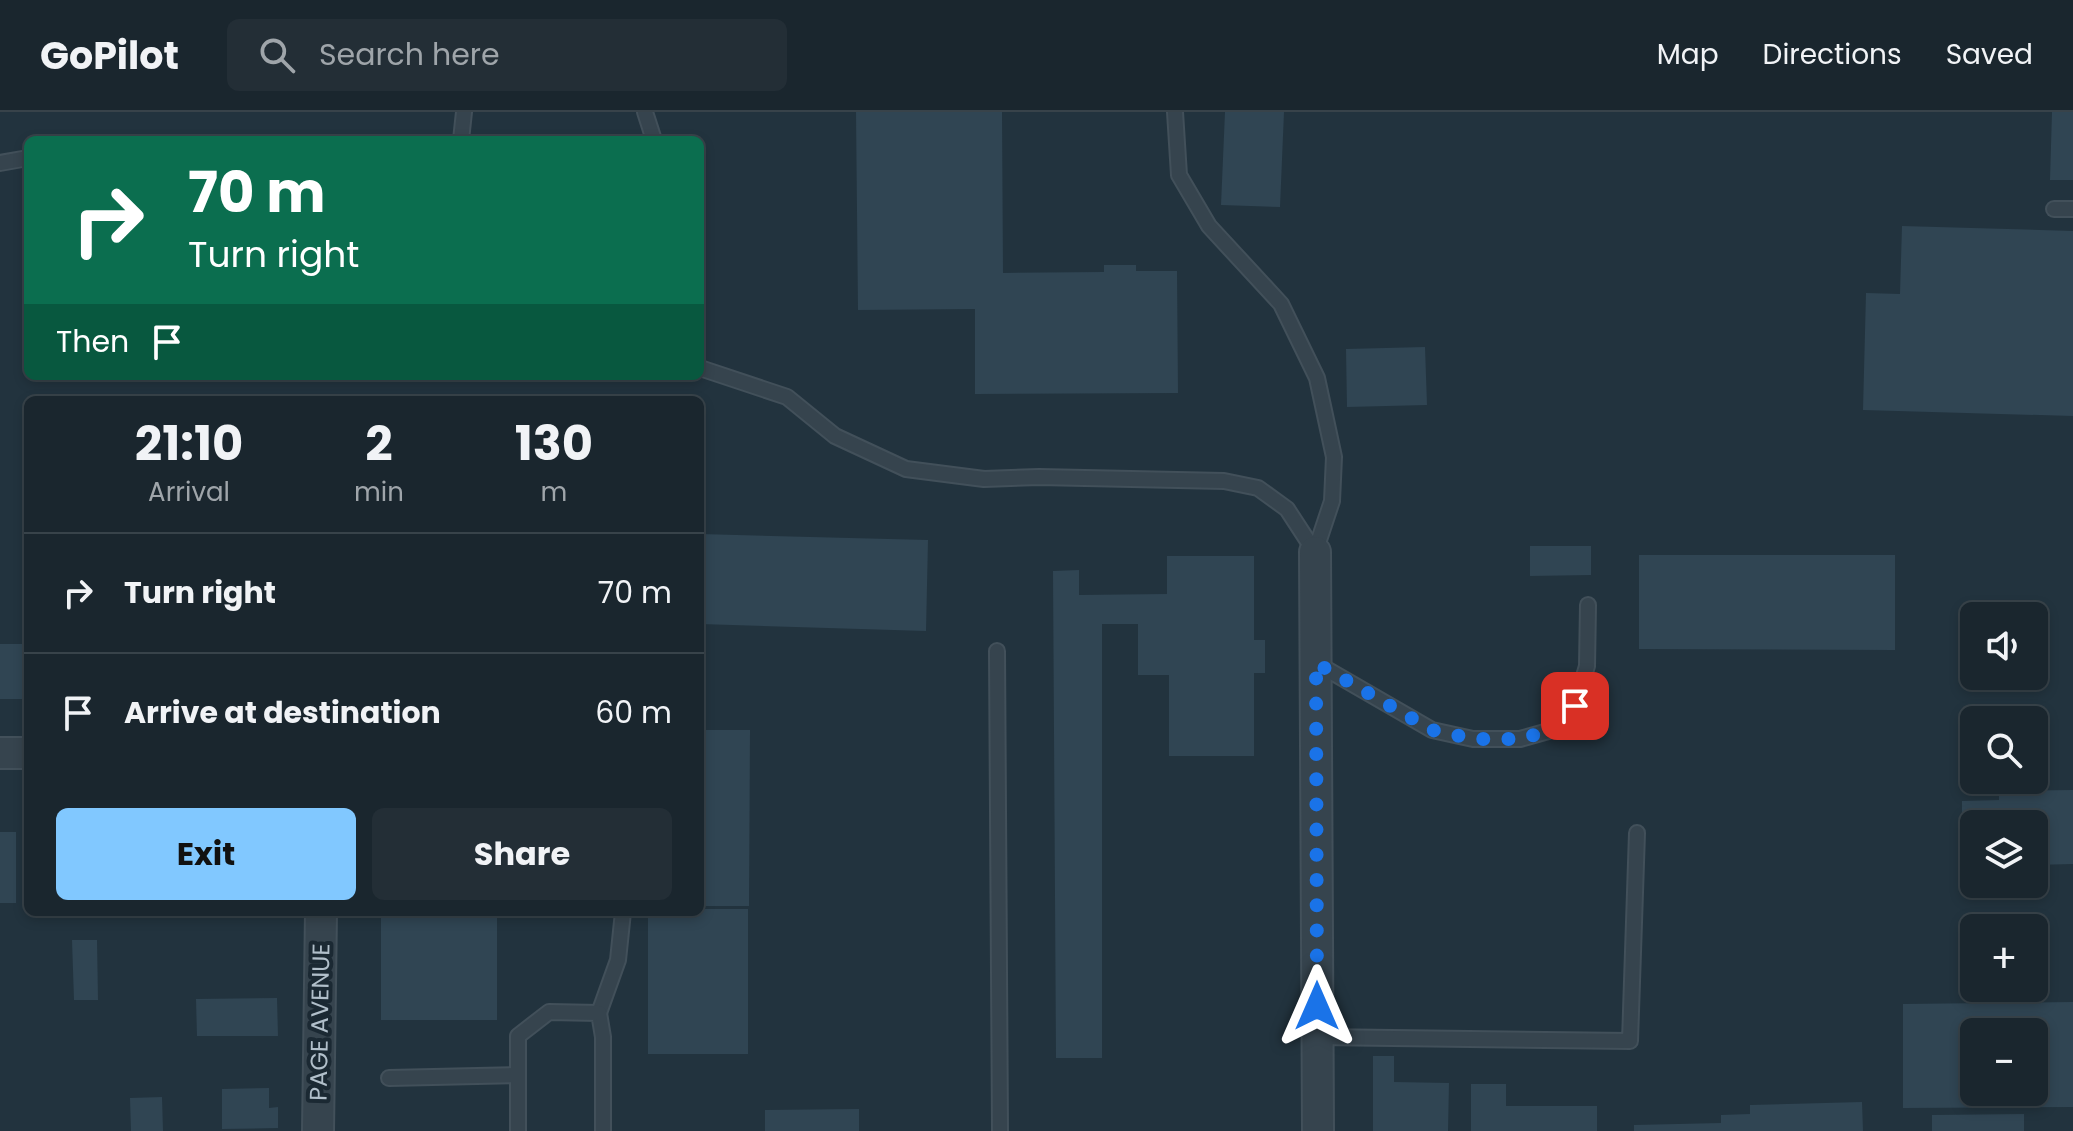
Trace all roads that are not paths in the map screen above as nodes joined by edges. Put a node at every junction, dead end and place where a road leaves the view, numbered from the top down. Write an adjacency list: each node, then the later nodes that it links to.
1 (464, 112): 4 (lane)
2 (645, 112): 5 (lane)
3 (1175, 112): 11 (lane)
4 (461, 136)
5 (653, 136)
6 (24, 159): 7 (lane)
7 (0, 163)
8 (2054, 209): 9 (lane)
9 (2073, 209)
10 (704, 369): 11 (lane)
11 (1315, 552): 14 (street)
12 (1588, 605): 14 (lane)
13 (997, 651): 27 (lane)
14 (1316, 663): 21 (street)
15 (0, 753): 16 (street)
16 (24, 753)
17 (1637, 833): 21 (lane)
18 (321, 916): 24 (street, PAGE AVENUE)
19 (623, 916): 20 (lane)
20 (599, 1013): 22 (lane); 26 (lane)
21 (1317, 1037): 28 (street)
22 (518, 1075): 23 (lane); 25 (lane)
23 (389, 1078)
24 (318, 1131)
25 (518, 1131)
26 (603, 1131)
27 (1000, 1131)
28 (1318, 1131)

